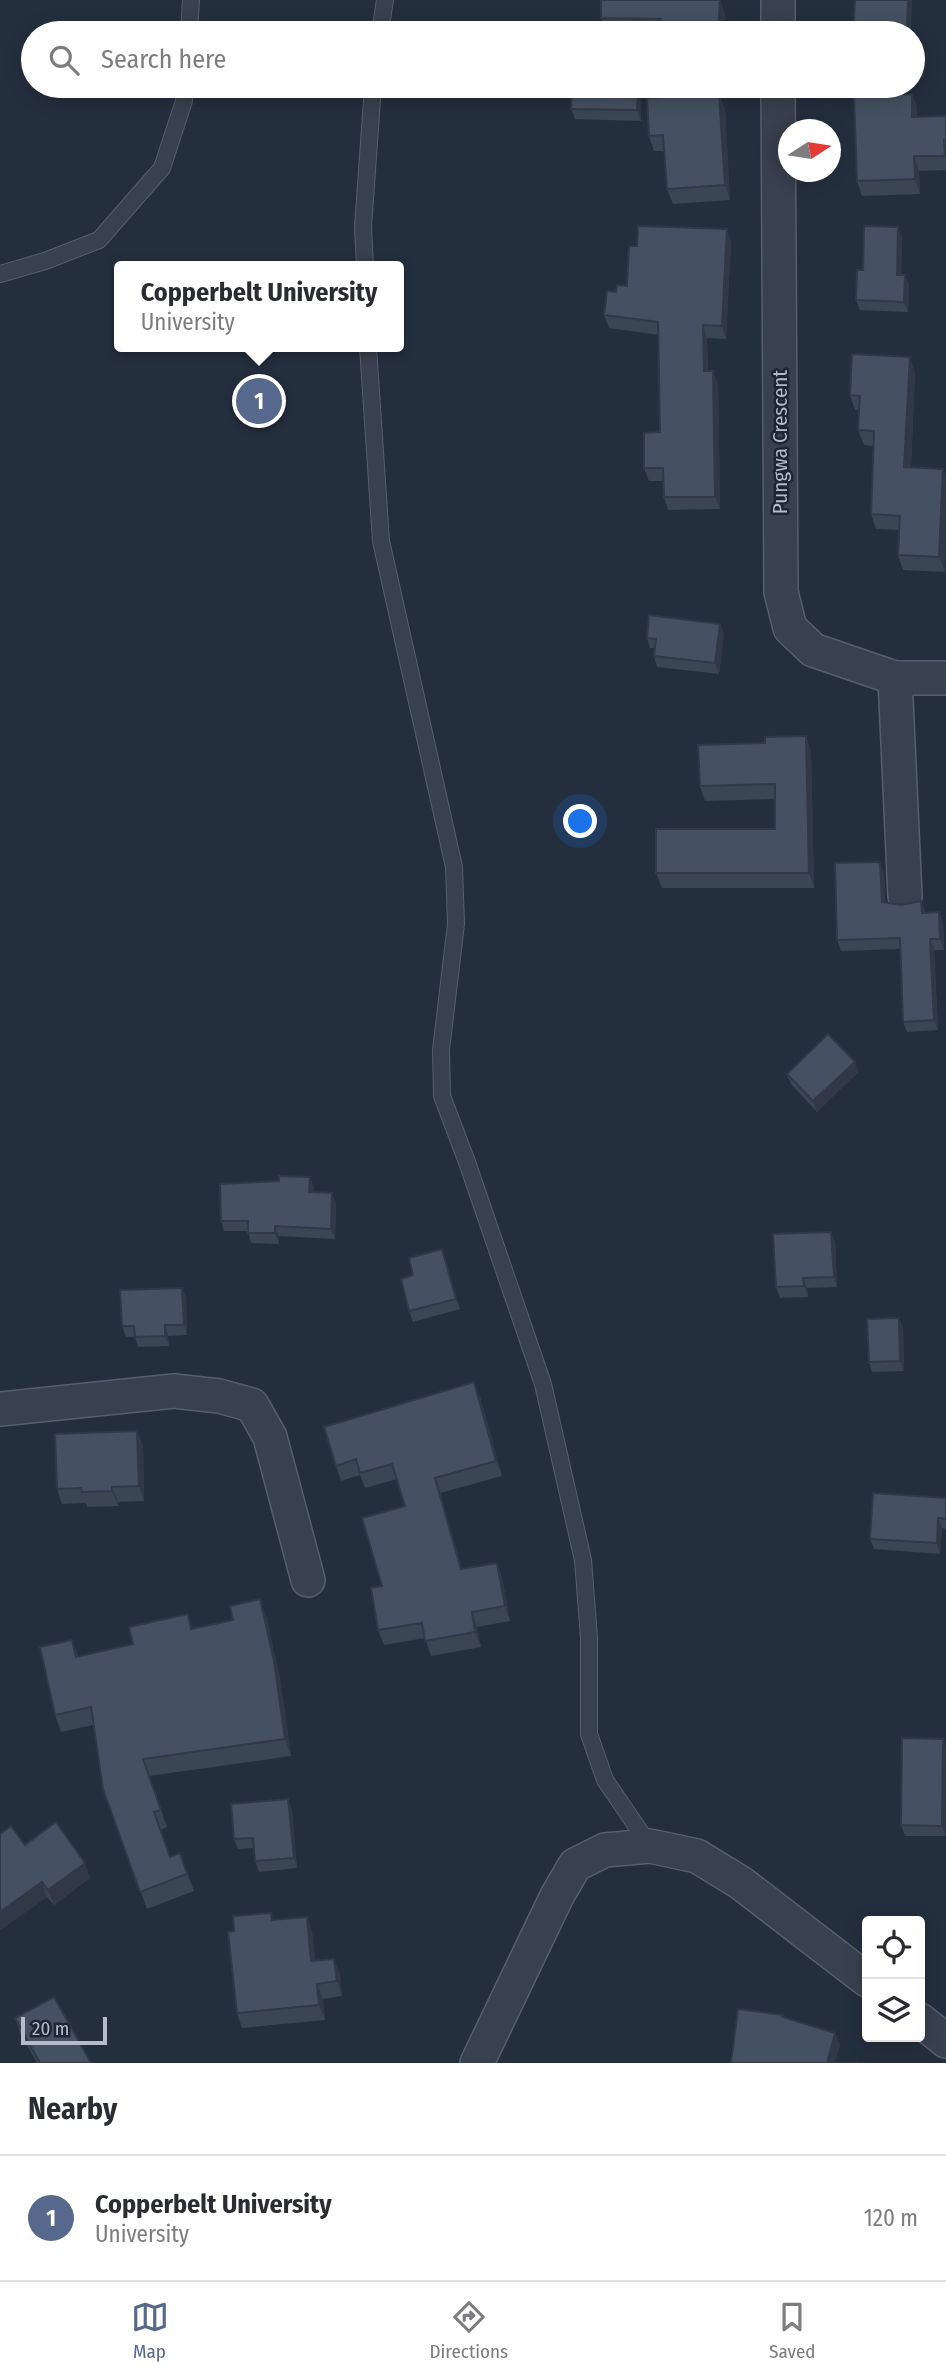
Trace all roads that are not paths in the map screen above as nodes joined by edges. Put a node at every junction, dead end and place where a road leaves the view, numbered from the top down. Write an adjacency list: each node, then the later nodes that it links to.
1 (191, 0): 4 (lane)
2 (385, 0): 5 (lane)
3 (778, 0): 6 (street)
4 (190, 21)
5 (382, 21)
6 (778, 21)
7 (184, 98): 11 (lane)
8 (372, 98): 10 (lane)
9 (778, 98): 13 (street, Pungwa Crescent)
10 (365, 261)
11 (0, 274)
12 (368, 352): 18 (lane)
13 (895, 678): 14 (street, Pungwa Crescent); 15 (street)
14 (946, 678)
15 (905, 896)
16 (1, 1417): 17 (street)
17 (308, 1580)
18 (650, 1846): 19 (street); 22 (street)
19 (866, 1979)
20 (925, 2024): 21 (street)
21 (946, 2041)
22 (477, 2063)

